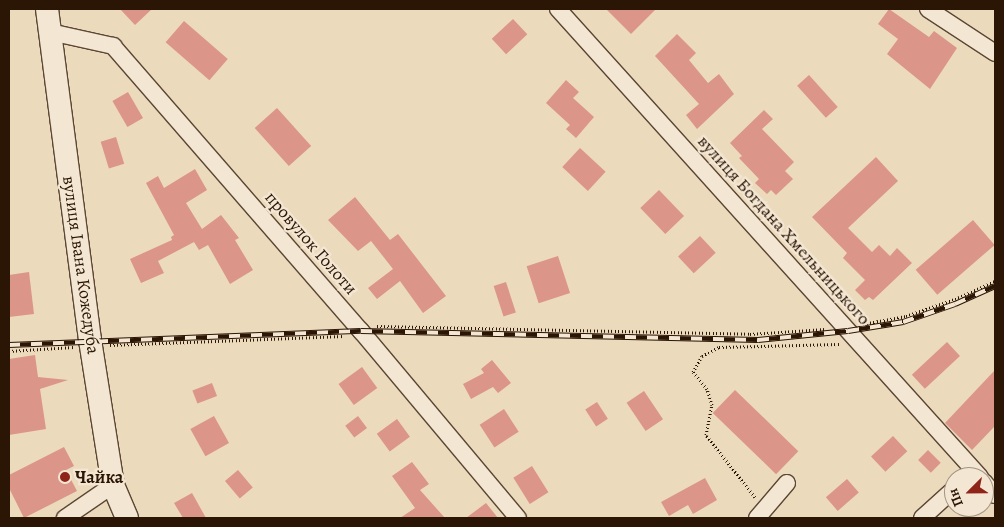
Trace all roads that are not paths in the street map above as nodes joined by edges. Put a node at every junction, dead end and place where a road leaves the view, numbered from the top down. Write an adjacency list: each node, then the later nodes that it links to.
1 (47, 9): 4 (main road, вулиця Івана Кожедуба)
2 (558, 9): 6 (street, вулиця Богдана Хмельницького)
3 (928, 9): 5 (street)
4 (50, 32): 8 (main road, вулиця Івана Кожедуба); 13 (street, провулок Голоти)
5 (995, 53)
6 (969, 467)
7 (787, 483): 10 (street)
8 (114, 485): 11 (street); 12 (main road, вулиця Івана Кожедуба)
9 (944, 498): 14 (street)
10 (761, 514)
11 (65, 518)
12 (127, 518)
13 (518, 518)
14 (922, 518)

